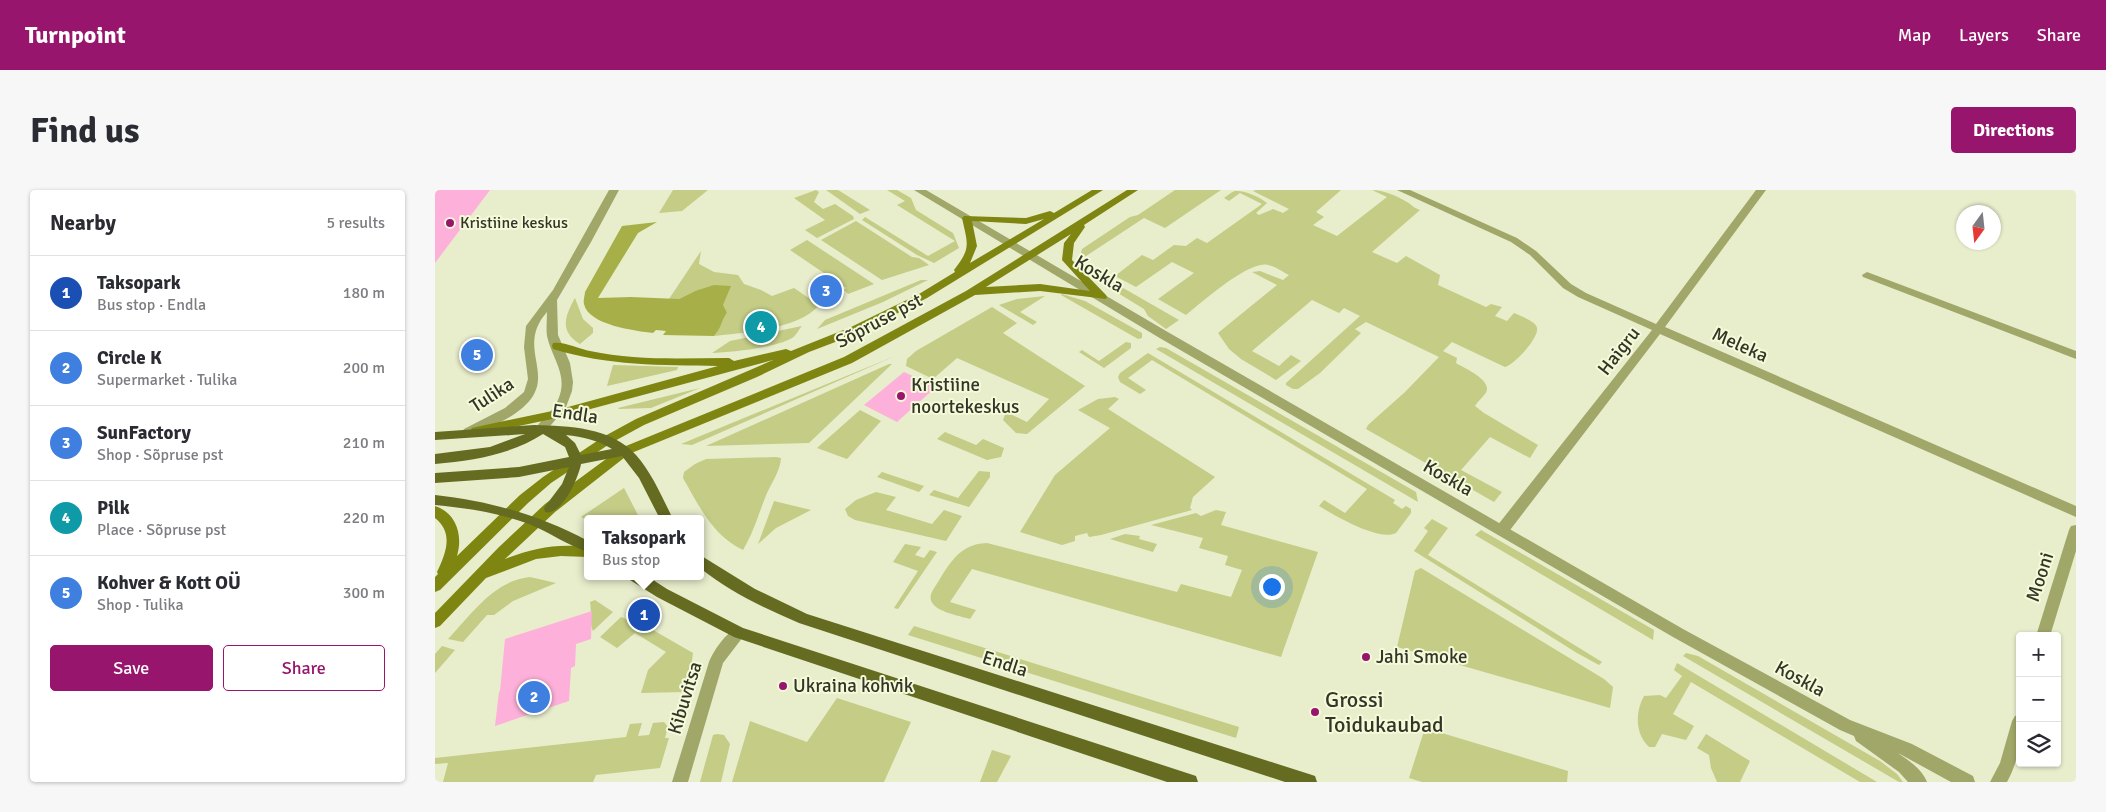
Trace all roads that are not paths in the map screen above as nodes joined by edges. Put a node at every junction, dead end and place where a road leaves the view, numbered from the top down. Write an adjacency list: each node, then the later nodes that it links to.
1 (614, 190): 16 (street, Tulika)
2 (919, 190): 8 (street, Koskla)
3 (1098, 190): 7 (main road, Sõpruse pst)
4 (1133, 190): 9 (main road, Sõpruse pst)
5 (1402, 190): 17 (street, Meleka)
6 (1761, 190): 17 (street, Haigru)
7 (1073, 205): 8 (main road); 10 (main road, Sõpruse pst)
8 (967, 218): 10 (street, Koskla); 13 (main road)
9 (1083, 222): 11 (main road, Sõpruse pst); 15 (main road)
10 (1011, 244): 11 (street, Koskla); 13 (main road, Sõpruse pst)
11 (1032, 256): 14 (main road, Sõpruse pst); 15 (street, Koskla)
12 (1867, 275): 20 (street)
13 (951, 280): 19 (main road, Sõpruse pst)
14 (970, 293): 15 (main road); 27 (main road, Sõpruse pst)
15 (1102, 297): 38 (street, Koskla)
16 (552, 300): 18 (street); 24 (street, Tulika)
17 (1658, 329): 35 (street, Meleka); 38 (street, Haigru)
18 (557, 346): 21 (main road); 22 (street)
19 (805, 349): 21 (main road); 26 (main road, Sõpruse pst)
20 (2076, 355)
21 (742, 363): 22 (main road)
22 (557, 414): 23 (street); 24 (main road)
23 (542, 428): 24 (main road, Endla); 26 (main road, Endla); 28 (main road); 29 (main road)
24 (463, 434): 25 (main road, Endla)
25 (435, 436)
26 (607, 440): 27 (main road, Endla); 29 (main road, Sõpruse pst)
27 (625, 451): 29 (main road); 32 (main road, Sõpruse pst); 36 (main road, Endla)
28 (435, 459)
29 (575, 461): 30 (main road); 32 (main road); 34 (main road, Sõpruse pst)
30 (435, 478)
31 (435, 500): 34 (main road)
32 (550, 508): 37 (main road, Sõpruse pst)
33 (435, 511): 45 (main road)
34 (510, 512): 37 (main road); 45 (main road)
35 (2076, 512)
36 (665, 515)
37 (536, 520): 40 (main road); 43 (main road)
38 (1502, 530): 50 (street, Koskla)
39 (2076, 530): 47 (street, Mooni)
40 (584, 545)
41 (584, 552): 43 (main road)
42 (704, 563): 53 (main road, Endla)
43 (478, 577): 46 (main road)
44 (641, 580): 48 (main road)
45 (438, 582)
46 (435, 622)
47 (2044, 632)
48 (739, 633): 51 (street, Kibuvitsa); 52 (main road)
49 (2020, 722): 56 (street)
50 (1845, 725): 54 (street); 55 (street, Koskla)
51 (680, 782)
52 (1190, 782)
53 (1309, 782)
54 (1919, 782)
55 (1967, 782)
56 (1998, 782)

